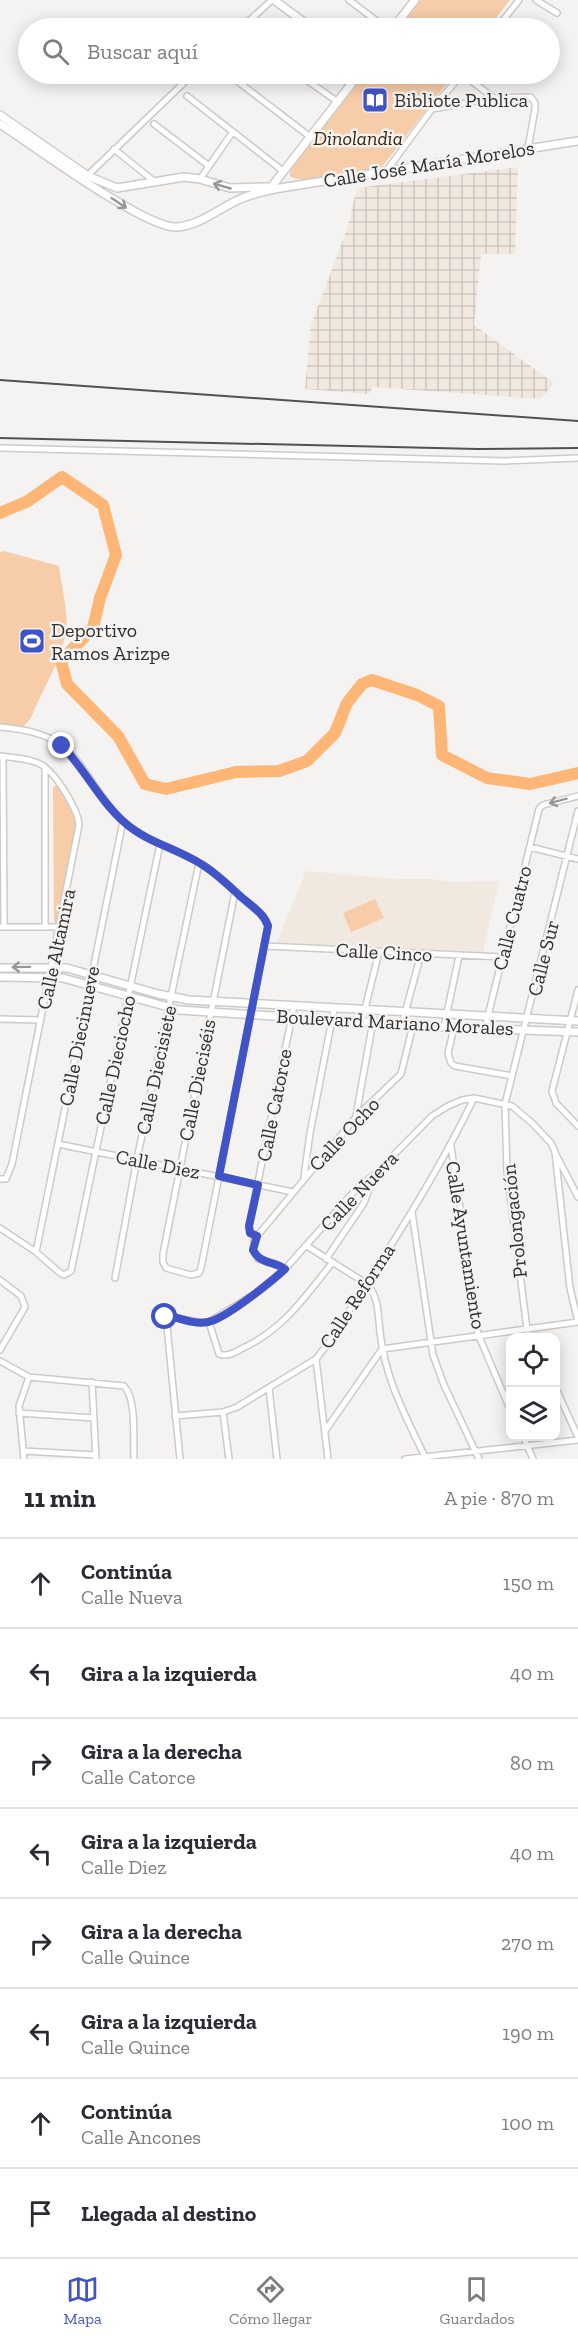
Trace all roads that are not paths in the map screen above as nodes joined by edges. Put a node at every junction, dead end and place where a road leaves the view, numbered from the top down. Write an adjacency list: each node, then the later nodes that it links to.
1 (273, 0): 7 (street); 8 (street)
2 (349, 0): 9 (street)
3 (415, 0): 10 (street)
4 (519, 0): 11 (street)
5 (536, 0): 6 (street)
6 (557, 13)
7 (252, 18)
8 (298, 18)
9 (373, 18)
10 (401, 18)
11 (505, 18)
12 (182, 84): 29 (street)
13 (241, 84): 26 (street)
14 (312, 84): 20 (street)
15 (352, 84): 20 (street)
16 (453, 84): 21 (street)
17 (475, 84): 19 (street)
18 (187, 96): 25 (street)
19 (494, 98): 21 (street); 28 (street)
20 (338, 102): 26 (street)
21 (432, 109): 31 (street)
22 (0, 115): 33 (street, Calle José María Morelos)
23 (0, 123): 33 (street, Calle José María Morelos)
24 (154, 124): 30 (street)
25 (232, 133): 30 (street); 32 (street)
26 (309, 136): 32 (street)
27 (578, 141): 28 (street, Calle José María Morelos)
28 (528, 148): 31 (street, Calle José María Morelos)
29 (114, 149): 33 (street); 35 (street)
30 (209, 166): 34 (street)
31 (387, 170): 36 (street, Calle José María Morelos)
32 (282, 171): 36 (street)
33 (86, 178): 35 (street, Calle José María Morelos); 36 (street, Calle José María Morelos, one-way to 36)
34 (200, 179): 35 (street, Calle José María Morelos); 36 (street, Calle José María Morelos, one-way to 34)
35 (155, 182)
36 (270, 189)
37 (0, 448): 38 (street)
38 (578, 458)
39 (0, 727): 44 (street)
40 (2, 756): 41 (street); 51 (street)
41 (45, 767): 52 (street); 53 (street, Calle Altamira)
42 (578, 796): 46 (street, Calle Cuatro, one-way to 46)
43 (578, 811): 47 (street, Calle Sur)
44 (123, 821): 45 (street); 61 (street, Calle Diecinueve)
45 (160, 844): 49 (street); 65 (street, Calle Dieciocho)
46 (530, 847): 47 (street); 58 (street, Calle Cuatro)
47 (568, 857): 48 (street); 82 (street, Calle Sur)
48 (578, 859)
49 (200, 863): 50 (street); 68 (street, Calle Diecisiete)
50 (235, 892): 54 (street); 69 (street, Calle Dieciséis)
51 (2, 926): 52 (street)
52 (45, 926): 53 (street)
53 (60, 927): 59 (street, Calle Altamira)
54 (266, 946): 55 (street, Calle Cinco); 70 (street)
55 (379, 952): 56 (street, Calle Cinco); 74 (street)
56 (421, 954): 57 (street, Calle Cinco); 75 (street)
57 (459, 956): 58 (street, Calle Cinco); 78 (street)
58 (503, 957): 80 (street, Calle Cuatro)
59 (52, 967): 60 (street, Boulevard Mariano Morales, one-way to 60); 61 (street, Boulevard Mariano Morales); 62 (street, Calle Altamira)
60 (0, 968)
61 (92, 974): 64 (street, Calle Diecinueve); 65 (street, Boulevard Mariano Morales)
62 (50, 976): 63 (street, Boulevard Mariano Morales); 64 (street, Boulevard Mariano Morales); 83 (street, Calle Altamira)
63 (0, 977)
64 (89, 984): 67 (street, Boulevard Mariano Morales); 101 (street, Calle Diecinueve)
65 (130, 986): 67 (street, Calle Dieciocho); 68 (street, Boulevard Mariano Morales)
66 (578, 990): 87 (street)
67 (128, 996): 72 (street, Boulevard Mariano Morales); 103 (street, Calle Dieciocho)
68 (171, 998): 69 (street, Boulevard Mariano Morales); 72 (street, Calle Diecisiete)
69 (212, 1001): 70 (street, Boulevard Mariano Morales); 76 (street, Calle Dieciséis)
70 (253, 1003): 71 (street, Boulevard Mariano Morales); 77 (street)
71 (294, 1006): 73 (street, Boulevard Mariano Morales); 79 (street, Calle Catorce)
72 (168, 1008): 76 (street, Boulevard Mariano Morales); 105 (street, Calle Diecisiete)
73 (334, 1009): 74 (street, Boulevard Mariano Morales); 81 (street)
74 (365, 1010): 75 (street, Boulevard Mariano Morales); 85 (street)
75 (406, 1011): 78 (street, Boulevard Mariano Morales); 88 (street)
76 (211, 1012): 77 (street, Boulevard Mariano Morales); 106 (street, Calle Dieciséis)
77 (251, 1014): 79 (street, Boulevard Mariano Morales); 108 (street)
78 (447, 1014): 80 (street, Boulevard Mariano Morales); 90 (street)
79 (292, 1016): 81 (street, Boulevard Mariano Morales); 111 (street, Calle Catorce)
80 (488, 1016): 82 (street, Boulevard Mariano Morales); 92 (street, Calle Cuatro)
81 (332, 1019): 85 (street, Boulevard Mariano Morales); 109 (street)
82 (528, 1019): 87 (street, Boulevard Mariano Morales); 93 (street, Calle Sur)
83 (41, 1020): 84 (street); 110 (street, Calle Altamira)
84 (0, 1021)
85 (362, 1021): 86 (street, Boulevard Mariano Morales)
86 (373, 1021): 88 (street, Boulevard Mariano Morales); 99 (street)
87 (574, 1021): 94 (street)
88 (402, 1024): 89 (street, Boulevard Mariano Morales)
89 (413, 1025): 90 (street, Boulevard Mariano Morales); 99 (street, Calle Ocho)
90 (444, 1027): 91 (street, Boulevard Mariano Morales)
91 (454, 1027): 92 (street, Boulevard Mariano Morales); 96 (street)
92 (484, 1028): 93 (street, Boulevard Mariano Morales)
93 (525, 1029): 94 (street, Boulevard Mariano Morales); 96 (street, Calle Sur)
94 (568, 1032): 95 (street, Boulevard Mariano Morales); 100 (street)
95 (578, 1032)
96 (512, 1076): 98 (street, Calle Sur)
97 (474, 1098): 98 (street); 102 (street, Calle Reforma); 107 (street, Calle Nueva)
98 (505, 1104): 104 (street); 126 (street, Prolongación)
99 (356, 1117): 109 (street, Calle Ocho)
100 (578, 1126)
101 (58, 1144): 103 (street, Calle Diez); 118 (street, Calle Diecinueve)
102 (451, 1146): 114 (street, Calle Reforma); 128 (street, Calle Ayuntamiento)
103 (96, 1152): 105 (street, Calle Diez); 118 (street, Calle Dieciocho)
104 (555, 1152): 113 (street); 125 (street)
105 (137, 1159): 106 (street, Calle Diez); 121 (street, Calle Diecisiete)
106 (180, 1168): 108 (street, Calle Diez); 108 (street, Calle Dieciséis)
107 (374, 1175): 117 (street, Calle Nueva); 119 (street)
108 (219, 1176): 111 (street, Calle Diez)
109 (304, 1178): 112 (street, Calle Ocho)
110 (0, 1179)
111 (258, 1185): 112 (street, Calle Diez); 116 (street, Calle Catorce)
112 (293, 1192): 116 (street, Calle Ocho)
113 (578, 1197)
114 (412, 1212): 123 (street, Calle Reforma); 129 (street)
115 (0, 1228): 118 (street)
116 (257, 1236): 120 (street)
117 (307, 1246): 119 (street); 120 (street, Calle Nueva)
118 (36, 1252)
119 (329, 1261): 123 (street); 124 (street)
120 (285, 1269): 124 (street, Calle Nueva)
121 (115, 1278)
122 (0, 1280): 131 (street)
123 (367, 1284): 130 (street); 132 (street, Calle Reforma)
124 (209, 1322): 141 (street)
125 (578, 1322): 126 (street)
126 (527, 1329): 127 (street, Prolongación); 128 (street)
127 (529, 1333)
128 (478, 1334): 129 (street); 137 (street, Calle Ayuntamiento)
129 (429, 1341): 130 (street); 148 (street)
130 (382, 1349): 143 (street); 150 (street)
131 (0, 1350)
132 (316, 1359): 136 (street, Calle Reforma); 143 (street)
133 (0, 1361): 134 (street)
134 (29, 1377): 135 (street); 140 (street)
135 (92, 1382): 142 (street); 152 (street)
136 (269, 1388): 139 (street, Calle Reforma); 155 (street)
137 (506, 1400)
138 (560, 1400): 144 (street)
139 (223, 1412): 141 (street, Calle Reforma); 154 (street)
140 (19, 1413): 142 (street); 147 (street)
141 (175, 1416): 153 (street)
142 (94, 1418): 149 (street)
143 (326, 1431): 156 (street)
144 (578, 1438): 146 (street)
145 (525, 1441): 146 (street)
146 (527, 1446): 148 (street); 159 (street)
147 (23, 1451): 149 (street); 151 (street)
148 (476, 1451): 150 (street); 158 (street)
149 (96, 1457)
150 (425, 1458): 157 (street)
151 (24, 1459)
152 (134, 1459)
153 (180, 1459)
154 (229, 1459)
155 (277, 1459)
156 (328, 1459)
157 (405, 1459)
158 (479, 1459)
159 (533, 1459)

